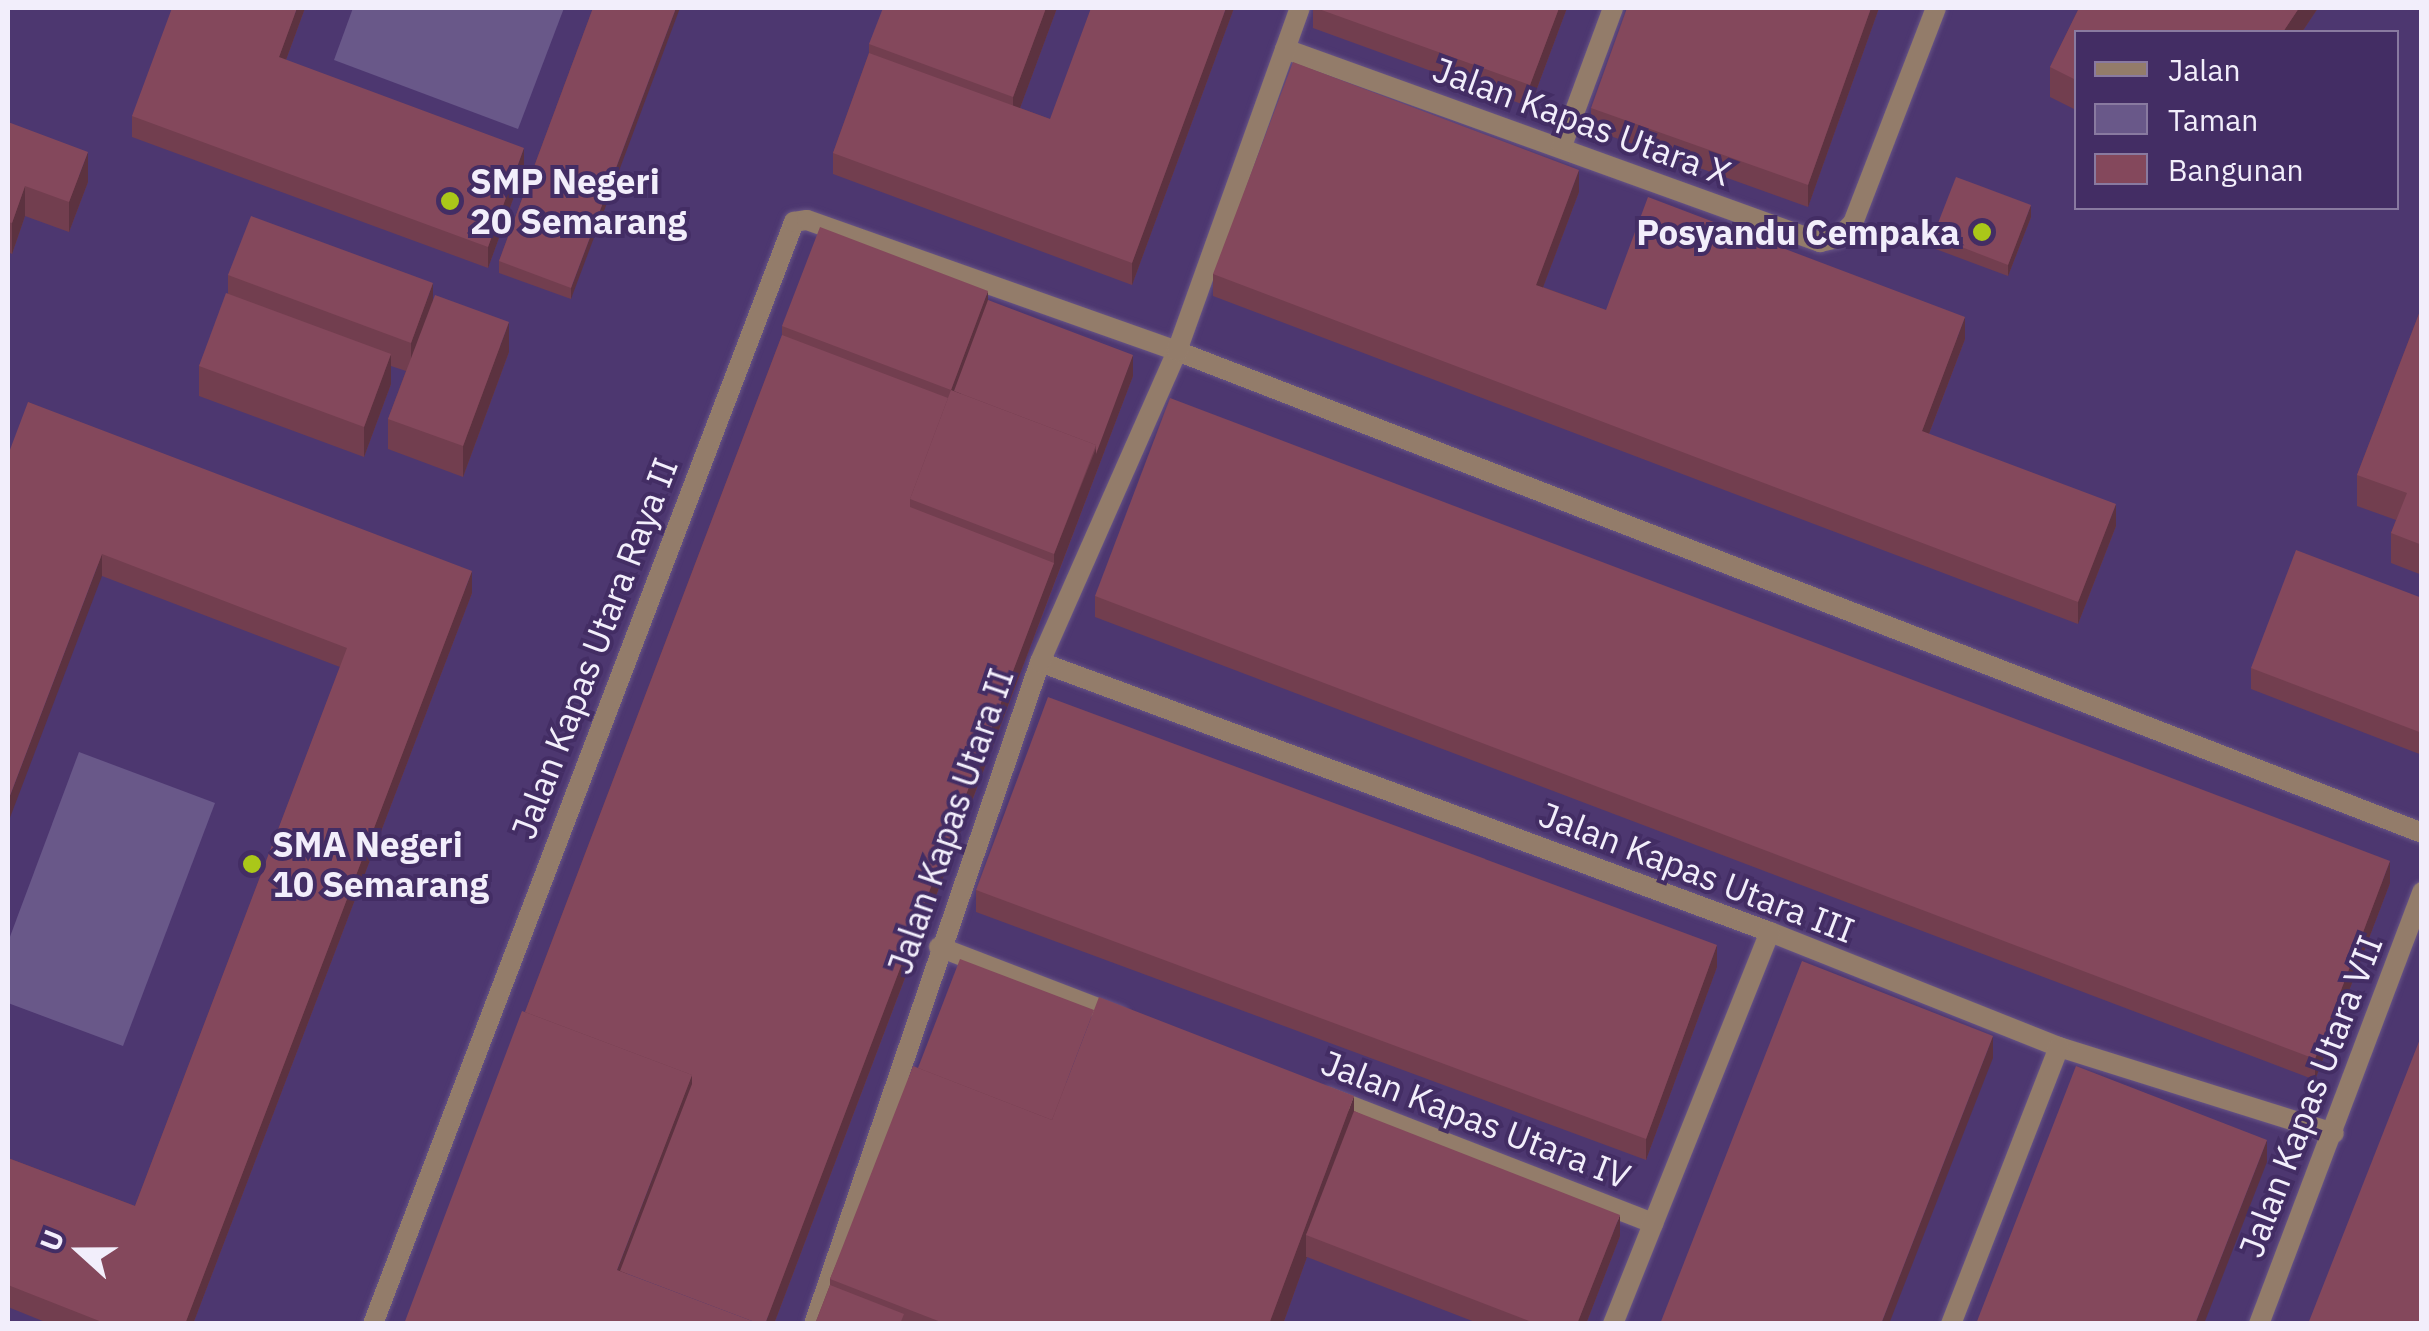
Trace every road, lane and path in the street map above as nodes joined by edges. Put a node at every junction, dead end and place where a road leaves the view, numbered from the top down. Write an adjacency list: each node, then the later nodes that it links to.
1 (1300, 8): 4 (street, Jalan Kapas Utara II)
2 (1613, 8): 5 (street)
3 (1936, 8): 5 (street, Jalan Kapas Utara X)
4 (1285, 48): 5 (street, Jalan Kapas Utara X); 6 (street, Jalan Kapas Utara II)
5 (1562, 146)
6 (1176, 350): 7 (street, Jalan Kapas Utara II); 8 (street); 17 (street, Jalan Kapas Utara Raya II)
7 (1040, 662): 10 (street, Jalan Kapas Utara III); 11 (street, Jalan Kapas Utara II)
8 (2422, 833)
9 (2422, 892): 15 (street, Jalan Kapas Utara VII)
10 (1770, 932): 13 (street, Jalan Kapas Utara III); 16 (street)
11 (939, 947): 12 (street); 18 (street, Jalan Kapas Utara II)
12 (1140, 1025)
13 (2059, 1047): 15 (street, Jalan Kapas Utara III); 20 (street)
14 (1305, 1088): 16 (street, Jalan Kapas Utara IV)
15 (2334, 1133): 21 (street, Jalan Kapas Utara VII)
16 (1653, 1223): 19 (street)
17 (373, 1324)
18 (814, 1324)
19 (1613, 1324)
20 (1951, 1324)
21 (2259, 1324)

